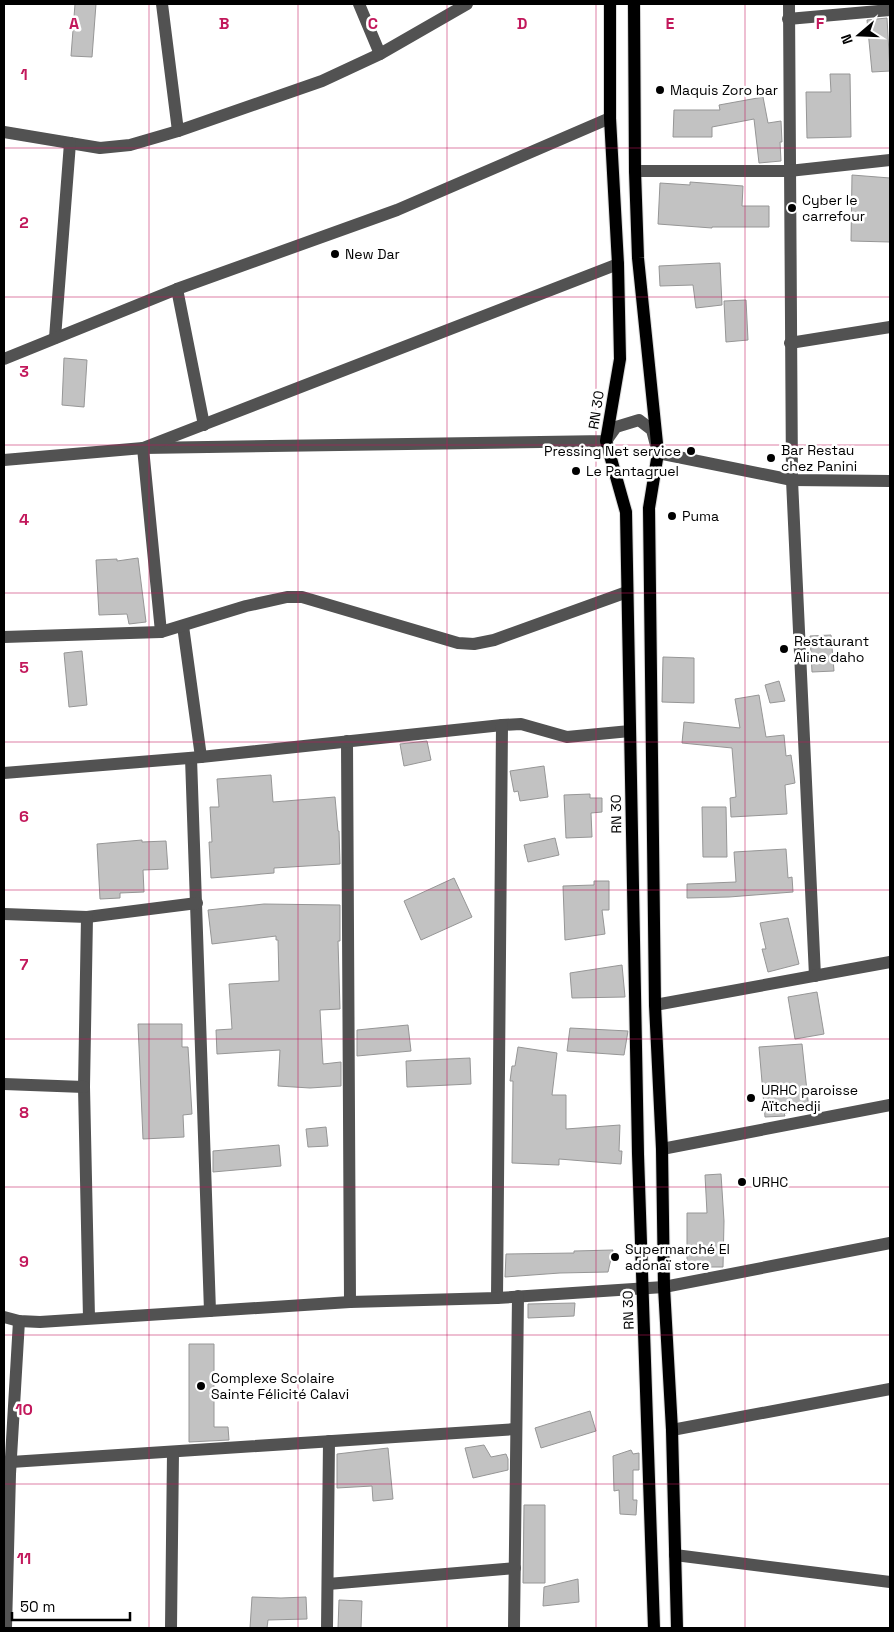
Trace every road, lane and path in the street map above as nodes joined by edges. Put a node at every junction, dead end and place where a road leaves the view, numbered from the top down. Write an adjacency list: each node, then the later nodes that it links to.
1 (162, 4): 11 (street)
2 (360, 4): 9 (street)
3 (467, 4): 9 (street)
4 (610, 4): 10 (main road, RN 30 / RN 30)
5 (634, 4): 15 (main road)
6 (788, 4): 8 (street)
7 (890, 10): 8 (street)
8 (788, 19): 16 (street)
9 (380, 54): 11 (street)
10 (610, 118): 17 (main road, RN 30 / RN 30); 18 (street)
11 (178, 131): 13 (street)
12 (4, 132): 13 (street)
13 (70, 143): 20 (street)
14 (890, 160): 16 (street)
15 (635, 171): 16 (street); 26 (main road)
16 (790, 171): 21 (street)
17 (618, 264): 23 (street); 24 (main road, RN 30 / RN 30)
18 (177, 289): 20 (street); 23 (street)
19 (890, 328): 21 (street)
20 (55, 338): 22 (street)
21 (790, 343): 28 (street)
22 (4, 359)
23 (204, 425): 25 (street)
24 (606, 441): 25 (street); 26 (street); 30 (main road, RN 30 / RN 30)
25 (142, 448): 27 (street); 32 (street)
26 (658, 452): 28 (street); 44 (main road)
27 (4, 460)
28 (792, 480): 29 (street); 43 (street)
29 (890, 481)
30 (627, 592): 31 (street); 35 (main road, RN 30 / RN 30)
31 (183, 626): 32 (street); 37 (street)
32 (161, 632): 33 (street)
33 (4, 638)
34 (502, 725): 35 (street); 36 (street); 53 (street)
35 (630, 731): 51 (main road, RN 30 / RN 30)
36 (347, 741): 37 (street); 54 (street)
37 (196, 757): 38 (street); 39 (street)
38 (4, 773)
39 (197, 903): 41 (street); 55 (street)
40 (4, 914): 41 (street)
41 (86, 917): 46 (street)
42 (890, 962): 43 (street)
43 (815, 976): 44 (street)
44 (655, 1005): 48 (main road)
45 (4, 1084): 46 (street)
46 (84, 1087): 57 (street)
47 (890, 1104): 48 (street)
48 (662, 1149): 50 (main road)
49 (890, 1243): 50 (street)
50 (664, 1287): 51 (street); 61 (main road)
51 (642, 1288): 52 (street); 73 (main road, RN 30 / RN 30)
52 (518, 1296): 53 (street); 60 (street)
53 (496, 1298): 54 (street)
54 (350, 1302): 55 (street)
55 (210, 1311): 57 (street)
56 (4, 1317): 58 (street)
57 (89, 1318): 58 (street)
58 (18, 1321): 64 (street)
59 (890, 1389): 61 (street)
60 (516, 1429): 62 (street); 66 (street)
61 (672, 1430): 65 (main road)
62 (329, 1442): 63 (street); 68 (street)
63 (173, 1452): 64 (street); 70 (street)
64 (8, 1470): 69 (street)
65 (675, 1555): 67 (street); 74 (main road)
66 (515, 1568): 68 (street); 72 (street)
67 (890, 1582)
68 (328, 1584): 71 (street)
69 (6, 1628)
70 (171, 1628)
71 (327, 1628)
72 (514, 1628)
73 (654, 1628)
74 (677, 1628)

